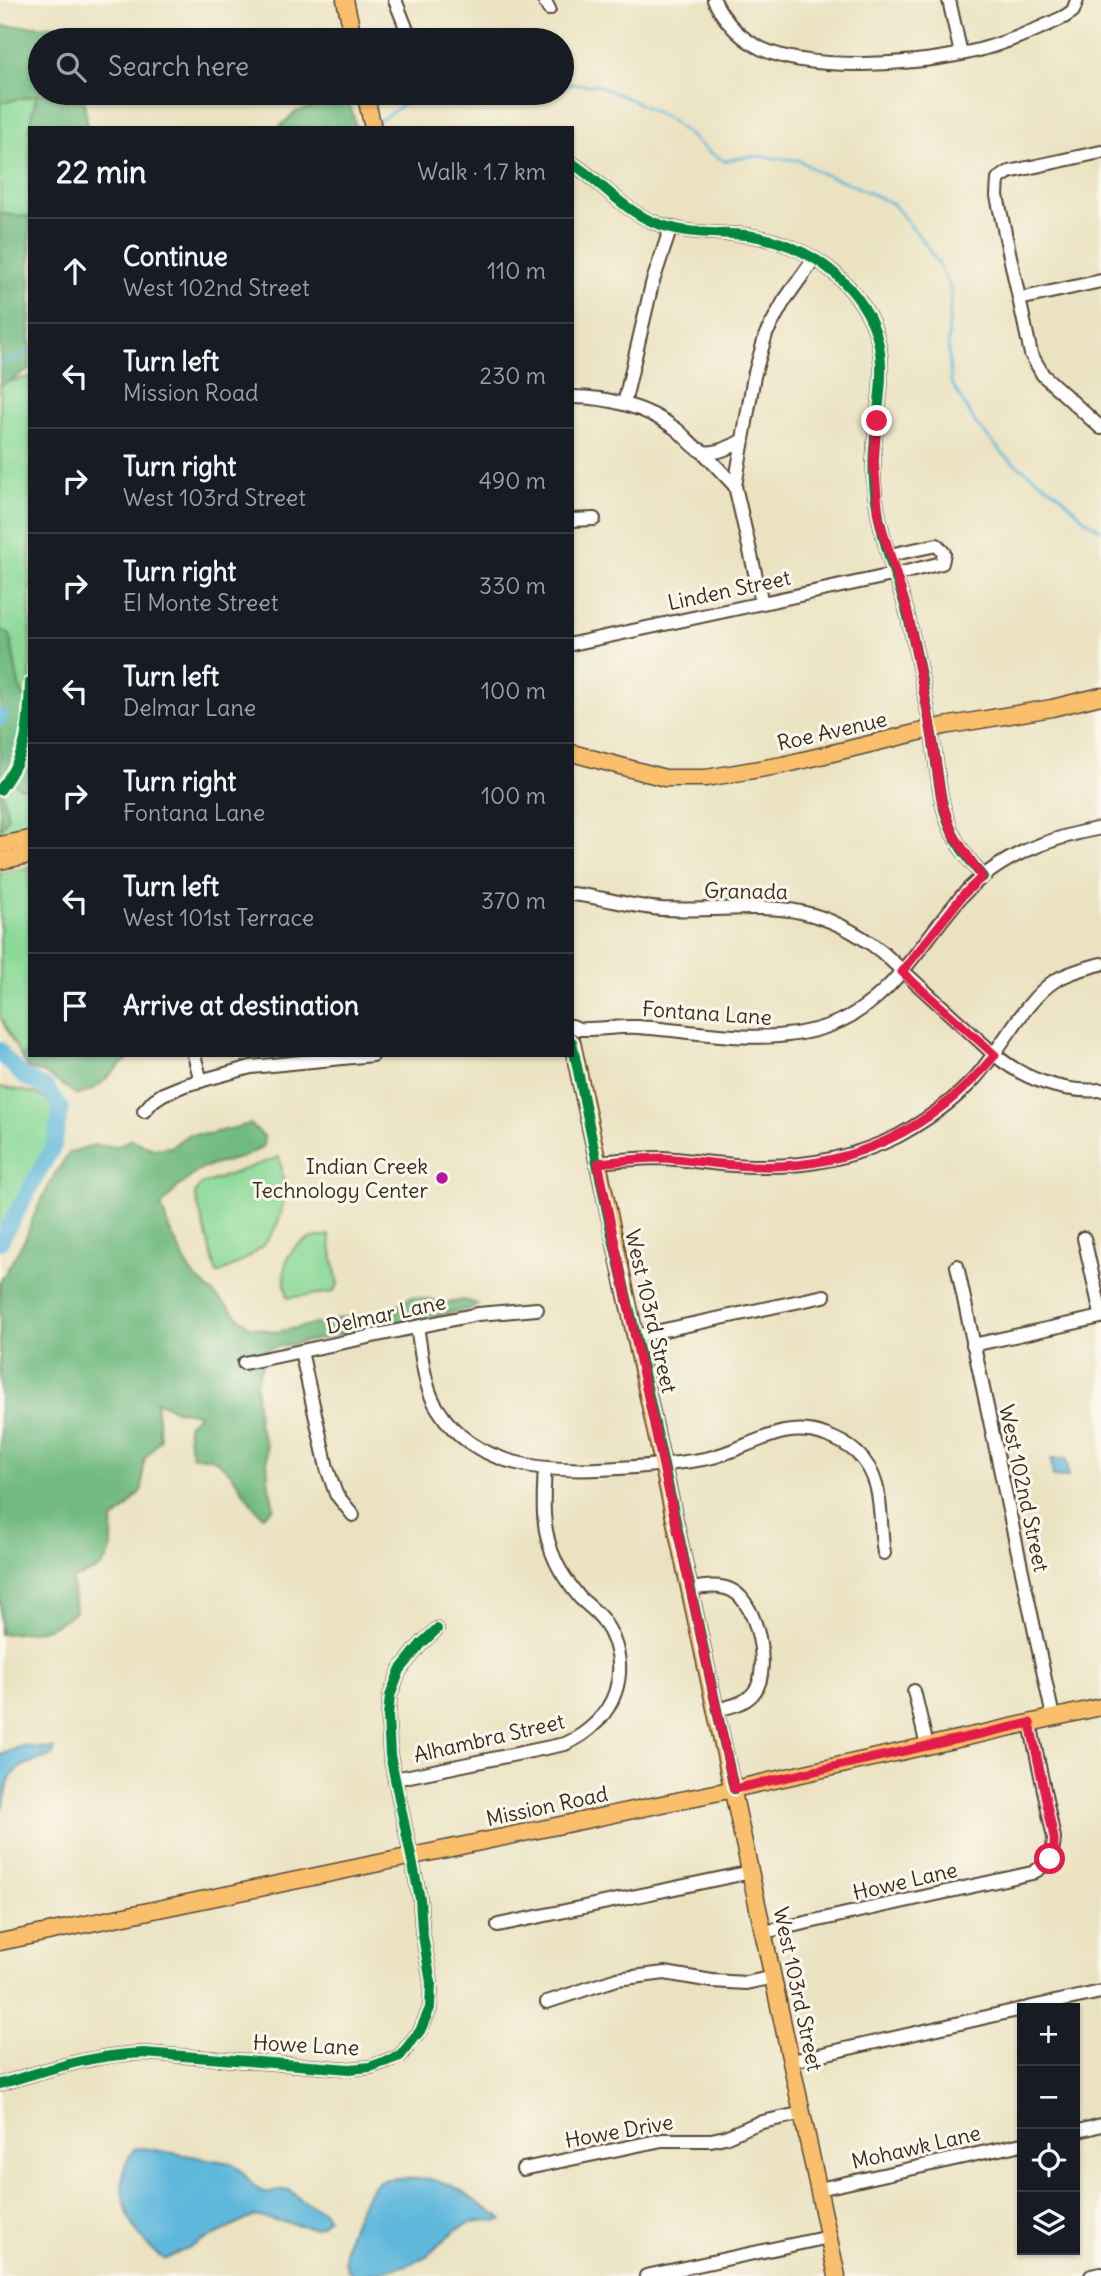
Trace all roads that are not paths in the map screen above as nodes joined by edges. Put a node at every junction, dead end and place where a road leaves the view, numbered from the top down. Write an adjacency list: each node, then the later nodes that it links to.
1 (345, 0): 6 (main road)
2 (395, 0): 7 (street)
3 (714, 0): 8 (street)
4 (949, 0): 8 (street)
5 (1077, 0): 8 (street)
6 (351, 28)
7 (406, 28)
8 (961, 54)
9 (368, 105): 10 (main road)
10 (373, 126)
11 (1101, 152): 16 (street)
12 (574, 165): 13 (street)
13 (671, 228): 14 (street); 18 (street)
14 (814, 259): 20 (street); 25 (street)
15 (1101, 281): 16 (street)
16 (1019, 299): 19 (street)
17 (574, 397): 18 (street)
18 (624, 404): 21 (street)
19 (1100, 427)
20 (743, 440): 21 (street); 22 (street)
21 (701, 450): 22 (street)
22 (735, 485): 27 (street)
23 (594, 519): 24 (street)
24 (574, 520)
25 (889, 555): 26 (street); 26 (street, Linden Street)
26 (894, 574): 27 (street, Linden Street); 30 (street)
27 (762, 603): 28 (street, Linden Street)
28 (574, 644)
29 (1101, 696): 30 (main road, Roe Avenue)
30 (931, 729): 31 (main road, Roe Avenue); 37 (street)
31 (574, 754)
32 (1101, 828): 37 (street, Fontana Lane)
33 (28, 839): 34 (main road)
34 (0, 845)
35 (28, 855): 36 (main road)
36 (0, 861)
37 (982, 877): 40 (street, Fontana Lane)
38 (574, 894): 40 (street, Granada)
39 (1101, 964): 43 (street)
40 (902, 972): 41 (street, Fontana Lane); 43 (street)
41 (574, 1027)
42 (574, 1051): 49 (main road, West 103rd Street)
43 (995, 1055): 47 (street); 49 (street)
44 (195, 1057): 46 (street)
45 (353, 1057): 46 (street)
46 (201, 1081): 48 (street)
47 (1101, 1090)
48 (144, 1111)
49 (598, 1163): 56 (main road, West 103rd Street)
50 (1084, 1238): 54 (street)
51 (957, 1266): 57 (street, West 102nd Street)
52 (824, 1296): 56 (street)
53 (537, 1309): 55 (street, Delmar Lane)
54 (1101, 1316): 57 (street)
55 (417, 1327): 58 (street, Delmar Lane); 61 (street)
56 (636, 1336): 60 (main road, West 103rd Street)
57 (973, 1345): 69 (street, West 102nd Street)
58 (301, 1351): 59 (street, Delmar Lane); 62 (street)
59 (244, 1363)
60 (663, 1464): 61 (street); 63 (street); 64 (main road, West 103rd Street)
61 (545, 1468): 72 (street, Alhambra Street)
62 (354, 1515)
63 (884, 1553)
64 (690, 1589): 68 (main road, West 103rd Street); 68 (street)
65 (437, 1629): 72 (street, Howe Lane)
66 (914, 1691): 71 (street)
67 (1101, 1707): 69 (main road, Mission Road)
68 (717, 1710): 73 (main road, West 103rd Street)
69 (1053, 1717): 70 (main road, Mission Road)
70 (1030, 1723): 71 (main road, Mission Road); 77 (street, Howe Lane)
71 (927, 1746): 73 (main road, Mission Road)
72 (396, 1779): 74 (street, Howe Lane)
73 (734, 1789): 74 (main road, Mission Road); 75 (main road, West 103rd Street)
74 (411, 1855): 78 (main road, Mission Road); 85 (street, Howe Lane)
75 (751, 1872): 76 (street); 77 (main road, West 103rd Street)
76 (498, 1925)
77 (764, 1932): 79 (main road, West 103rd Street)
78 (0, 1942)
79 (774, 1976): 81 (street); 84 (main road, West 103rd Street)
80 (1101, 1992): 82 (street)
81 (547, 2002)
82 (1051, 2003)
83 (1017, 2011): 84 (street)
84 (792, 2061): 86 (main road, West 103rd Street)
85 (0, 2084)
86 (803, 2113): 90 (street, Howe Drive); 91 (main road, West 103rd Street)
87 (1101, 2125): 88 (street)
88 (1080, 2131)
89 (1017, 2145): 91 (street, Mohawk Lane)
90 (523, 2169)
91 (819, 2189): 92 (main road, West 103rd Street)
92 (829, 2237): 94 (street); 95 (main road, West 103rd Street)
93 (1101, 2274): 96 (street)
94 (646, 2276)
95 (837, 2276)
96 (1091, 2276)

